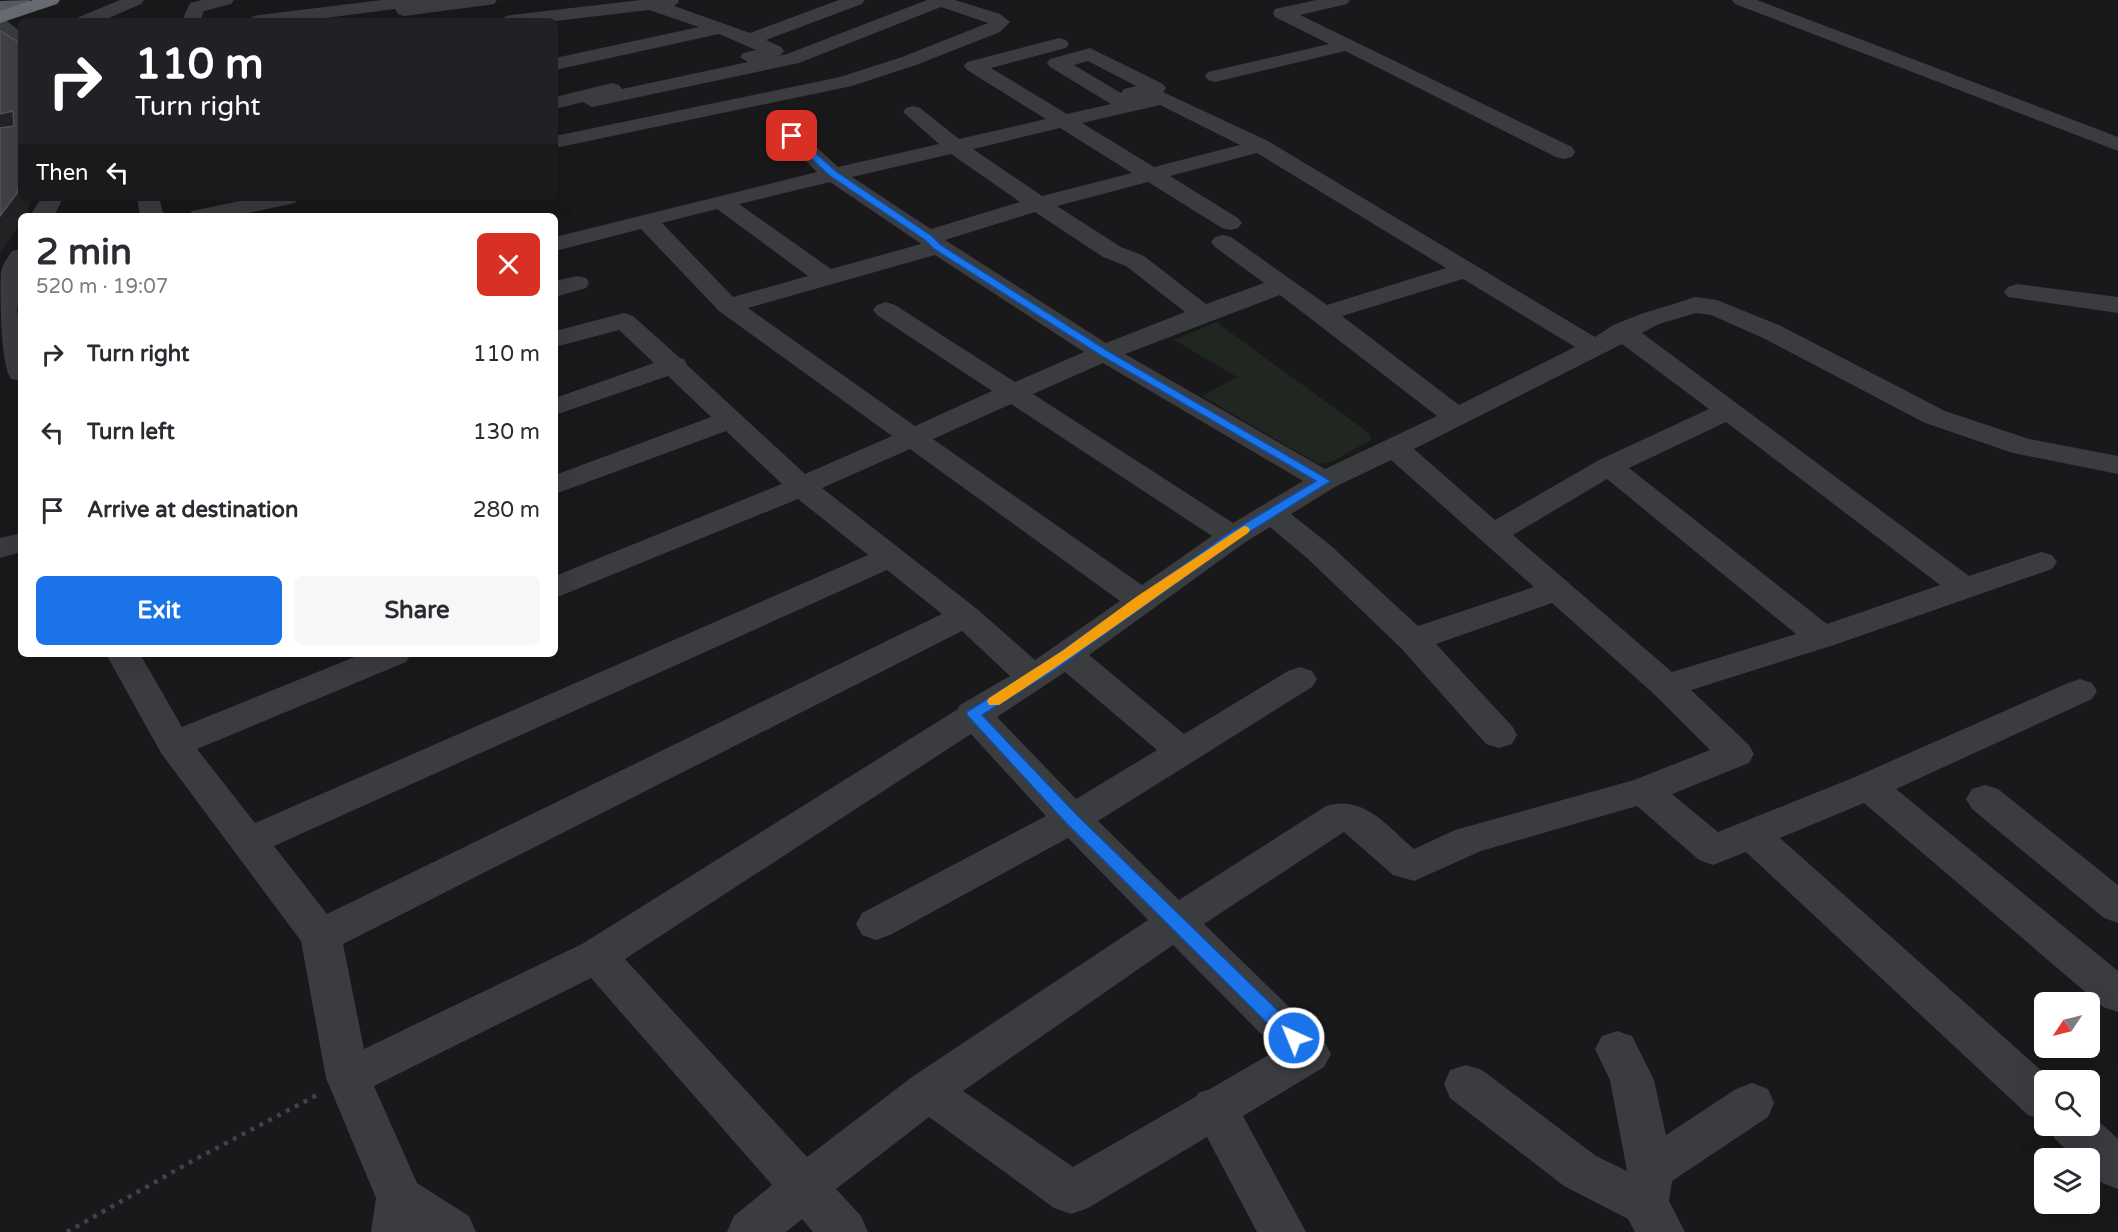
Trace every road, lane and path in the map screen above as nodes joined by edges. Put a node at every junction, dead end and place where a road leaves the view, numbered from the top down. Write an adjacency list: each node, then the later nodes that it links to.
1 (21, 0): 17 (main road)
2 (30, 0): 17 (highway)
3 (51, 0): 20 (highway)
4 (61, 0): 20 (main road)
5 (135, 0): 21 (street)
6 (217, 0): 22 (street)
7 (425, 0): 16 (street)
8 (488, 0): 13 (street)
9 (689, 0): 14 (street)
10 (856, 0): 19 (street)
11 (1341, 0): 35 (street)
12 (1741, 0): 50 (street)
13 (466, 1): 16 (street); 25 (street)
14 (648, 2): 18 (street); 26 (street)
15 (946, 2): 37 (street); 40 (street)
16 (404, 4): 23 (street); 24 (street)
17 (0, 8)
18 (672, 12): 29 (street); 30 (street)
19 (820, 13): 28 (street); 33 (street)
20 (0, 18)
21 (93, 18)
22 (192, 18)
23 (285, 18)
24 (351, 18)
25 (471, 18)
26 (533, 18)
27 (0, 25): 32 (street)
28 (772, 26)
29 (719, 29): 33 (street); 38 (street)
30 (567, 33)
31 (0, 37): 36 (street)
32 (18, 39)
33 (750, 39): 37 (street)
34 (1059, 44): 45 (street)
35 (1348, 45): 39 (street); 53 (street)
36 (18, 47)
37 (791, 58): 40 (street); 41 (street)
38 (558, 63)
39 (1215, 76)
40 (845, 82): 46 (street)
41 (589, 98): 42 (street); 47 (street)
42 (558, 103)
43 (913, 112): 52 (street)
44 (720, 113): 46 (street)
45 (1064, 121): 51 (street); 52 (street); 55 (street)
46 (649, 123): 47 (street)
47 (614, 130): 49 (street)
48 (792, 136): 54 (street)
49 (558, 141)
50 (2118, 145)
51 (1260, 146): 55 (street); 64 (street)
52 (956, 147): 54 (street); 58 (street)
53 (1564, 152)
54 (833, 174): 57 (street); 62 (street)
55 (1153, 176): 58 (street); 66 (street)
56 (272, 201): 59 (street)
57 (721, 201): 60 (street); 65 (street)
58 (1038, 204): 62 (street); 71 (street)
59 (214, 213)
60 (647, 221): 61 (street); 69 (street)
61 (558, 243)
62 (933, 243): 65 (street); 75 (street)
63 (18, 262): 76 (street)
64 (1465, 270): 72 (street); 74 (street)
65 (827, 278): 69 (street)
66 (1280, 286): 71 (street); 72 (street)
67 (2017, 292): 68 (street)
68 (2118, 305)
69 (728, 306): 83 (street)
70 (886, 310): 78 (street)
71 (1201, 312): 75 (street)
72 (1323, 314): 81 (street)
73 (558, 338): 77 (street)
74 (1608, 339): 80 (street); 81 (street); 85 (street)
75 (1104, 353): 78 (street); 87 (street)
76 (18, 358)
77 (674, 365): 79 (street); 82 (street)
78 (1013, 392): 83 (street); 92 (street)
79 (558, 406)
80 (1728, 411): 86 (street); 98 (street)
81 (1457, 417): 84 (street)
82 (730, 420): 88 (street); 89 (street)
83 (910, 438): 89 (street); 100 (street)
84 (1393, 446): 87 (street); 91 (street)
85 (2118, 465)
86 (1609, 466): 91 (street); 102 (street)
87 (1324, 481): 90 (street)
88 (558, 484)
89 (802, 487): 95 (street); 97 (street)
90 (1272, 513): 92 (street); 103 (street)
91 (1493, 534): 99 (street)
92 (1233, 536): 100 (street)
93 (18, 543): 94 (street)
94 (0, 549)
95 (889, 556): 101 (street); 120 (street)
96 (2041, 562): 98 (street)
97 (558, 587)
98 (1965, 588): 102 (street)
99 (1557, 590): 103 (street); 109 (street)
100 (1141, 600): 104 (street)
101 (965, 616): 107 (street); 124 (street)
102 (1822, 637): 109 (street)
103 (1413, 640): 112 (street)
104 (1067, 655): 107 (street); 114 (street)
105 (125, 657): 113 (street)
106 (387, 657): 113 (street)
107 (1033, 678): 111 (street)
108 (1300, 679): 114 (street)
109 (1666, 686): 116 (street)
110 (2080, 691): 115 (street)
111 (973, 714): 118 (street); 125 (street)
112 (1499, 735)
113 (174, 744): 120 (street)
114 (1180, 750): 118 (street)
115 (1868, 786): 119 (street); 126 (street)
116 (1644, 791): 119 (street); 122 (street)
117 (1985, 799): 121 (street)
118 (1072, 819): 122 (street); 123 (street)
119 (1752, 835): 131 (street)
120 (250, 841): 124 (street)
121 (2118, 907)
122 (1176, 922): 130 (street); 133 (street)
123 (876, 924)
124 (321, 936): 128 (street)
125 (597, 956): 128 (street); 136 (street)
126 (2118, 995)
127 (1617, 1050): 137 (street)
128 (348, 1078): 138 (street); 139 (path)
129 (1466, 1084): 137 (street)
130 (928, 1091): 133 (street); 136 (street)
131 (2034, 1092)
132 (1752, 1103): 137 (street)
133 (1214, 1107): 143 (street)
134 (2083, 1136): 135 (street)
135 (2118, 1168)
136 (802, 1187): 141 (street); 142 (street)
137 (1652, 1202)
138 (398, 1215): 140 (street)
139 (67, 1232)
140 (452, 1232)
141 (751, 1232)
142 (844, 1232)
143 (1282, 1232)

